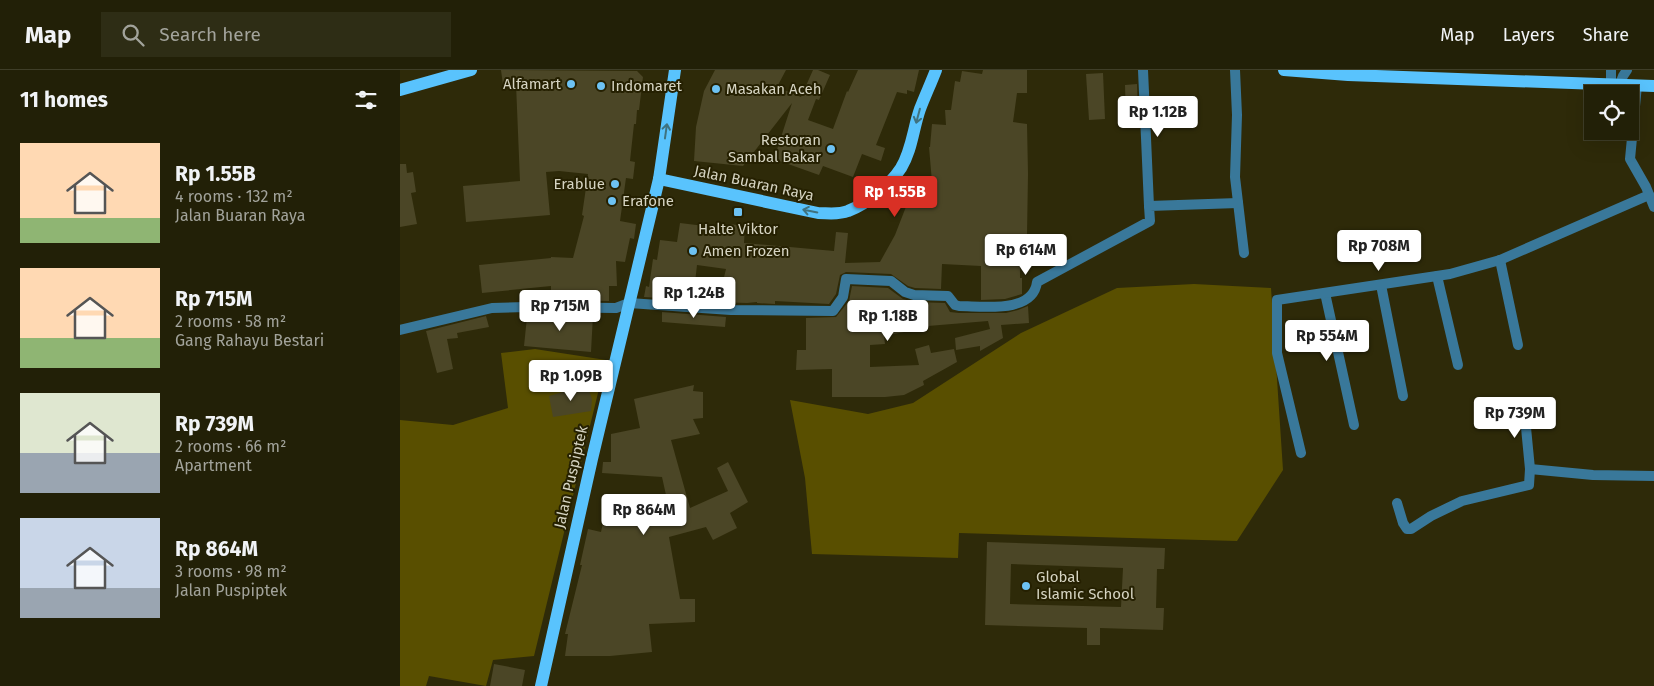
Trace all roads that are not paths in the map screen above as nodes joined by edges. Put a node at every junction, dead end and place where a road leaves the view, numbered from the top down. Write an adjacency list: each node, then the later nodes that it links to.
1 (471, 70): 13 (main road)
2 (675, 70): 15 (main road, Jalan Puspiptek, one-way to 2)
3 (936, 70): 15 (main road, Jalan Buaran Raya, one-way to 15)
4 (1143, 70): 18 (street)
5 (1235, 70): 17 (street)
6 (1284, 70): 9 (main road)
7 (1611, 70): 9 (street)
8 (1627, 70): 9 (street)
9 (1615, 84): 10 (main road)
10 (1638, 85)
11 (1639, 85): 12 (main road)
12 (1654, 86)
13 (400, 90)
14 (1632, 140): 16 (street)
15 (659, 179): 25 (main road, Jalan Puspiptek)
16 (1649, 195): 19 (street); 21 (street)
17 (1238, 203): 18 (street); 20 (street)
18 (1149, 206): 25 (street)
19 (1654, 207)
20 (1244, 253)
21 (1500, 260): 22 (street); 27 (street)
22 (1437, 276): 23 (street); 28 (street)
23 (1381, 285): 24 (street); 29 (street)
24 (1325, 293): 31 (street); 32 (street)
25 (629, 303): 26 (street); 36 (main road, Jalan Puspiptek)
26 (400, 330)
27 (1518, 345)
28 (1458, 365)
29 (1403, 396)
30 (1524, 406): 33 (street)
31 (1354, 425)
32 (1301, 453)
33 (1530, 470): 34 (street); 35 (street)
34 (1654, 476)
35 (1397, 503)
36 (541, 686)

